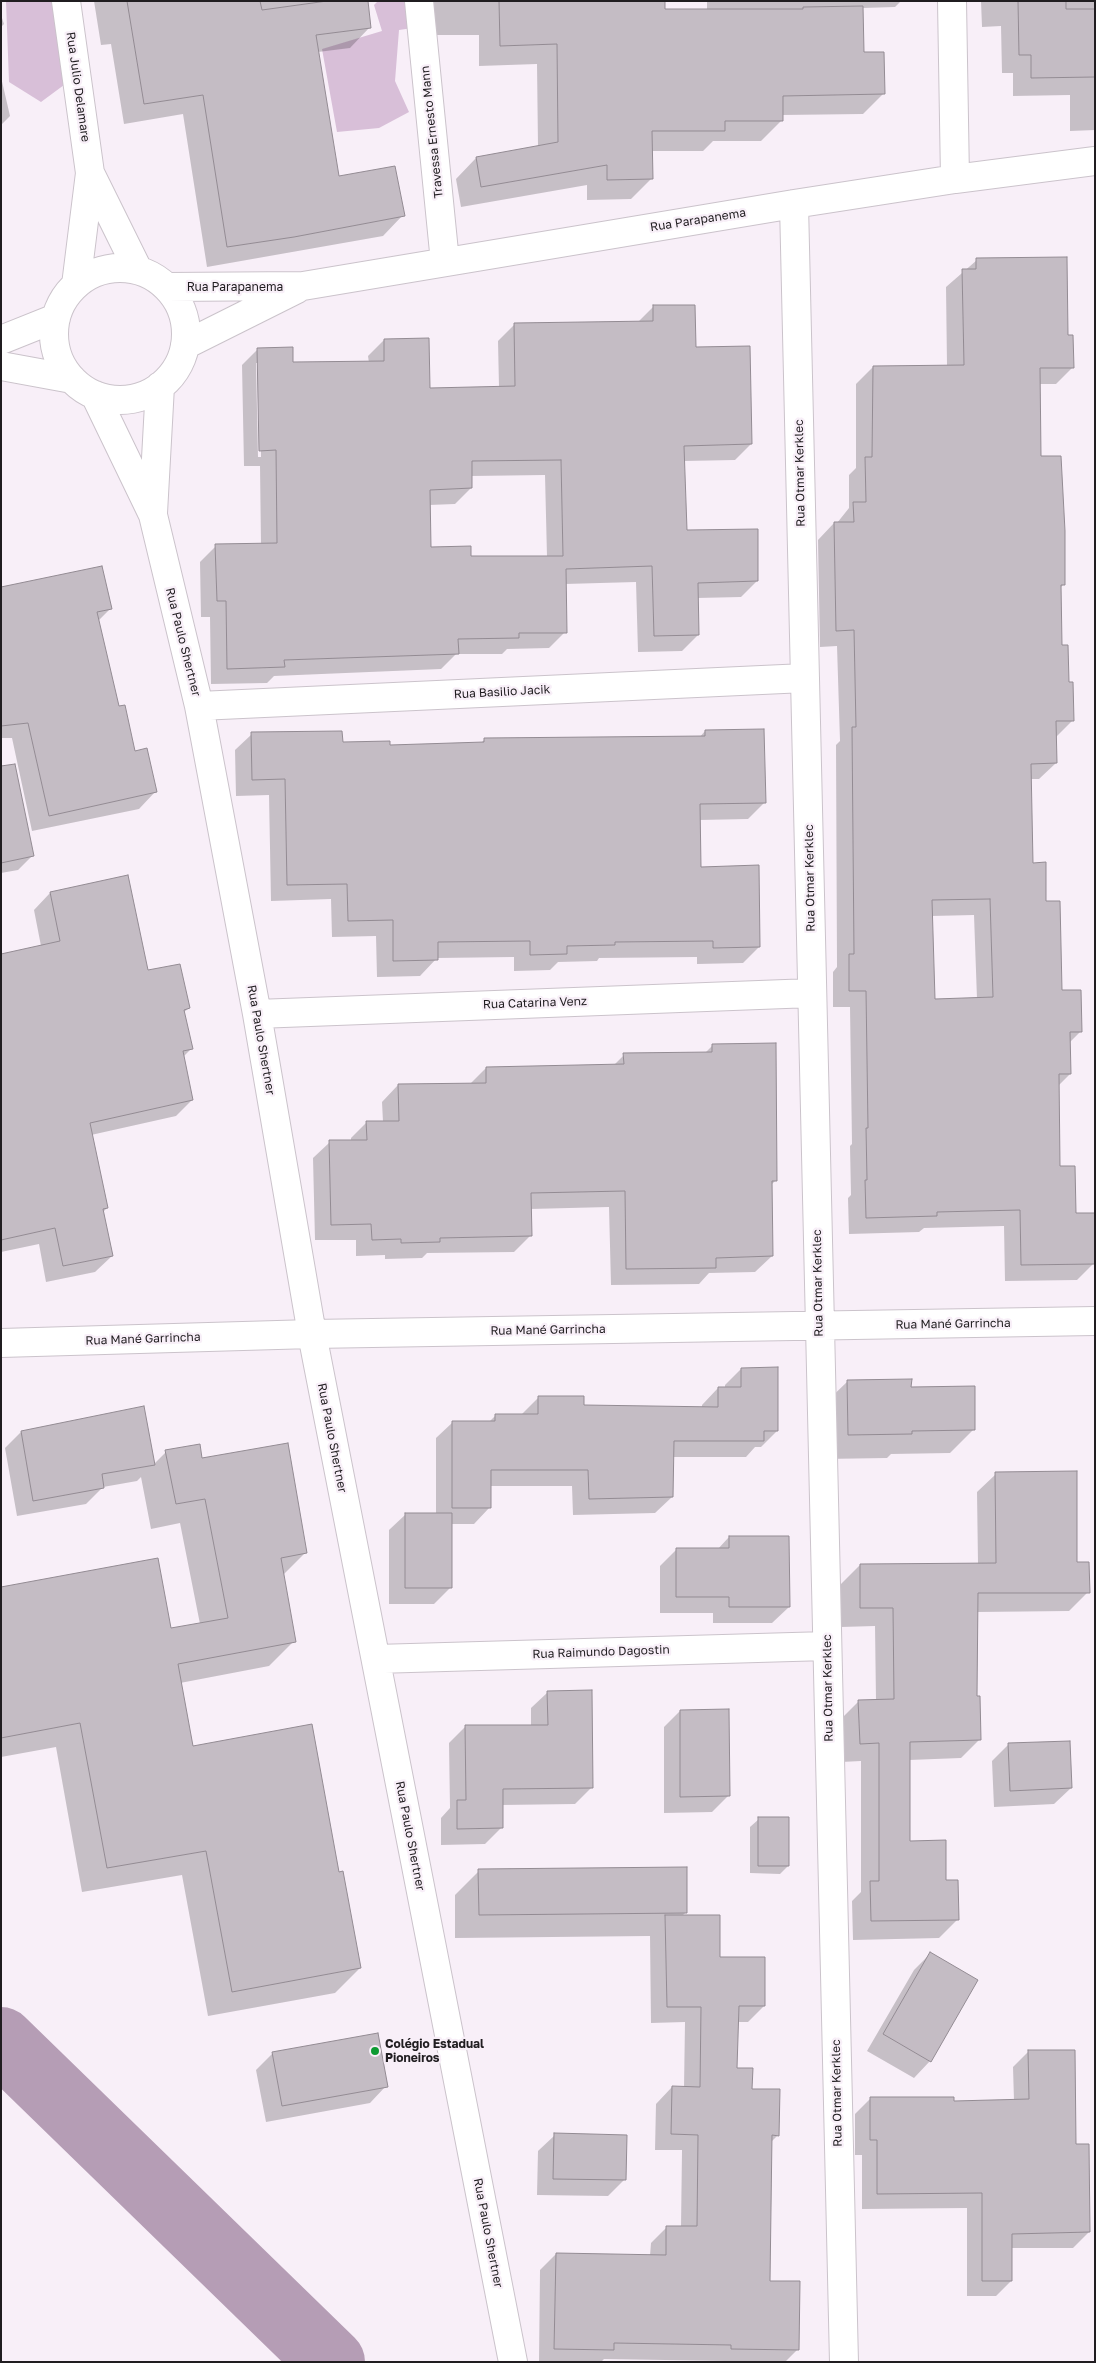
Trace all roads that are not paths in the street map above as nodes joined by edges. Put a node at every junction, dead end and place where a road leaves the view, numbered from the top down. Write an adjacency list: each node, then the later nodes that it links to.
1 (66, 1): 5 (street, Rua Julio Delamare)
2 (419, 1): 8 (street, Travessa Ernesto Mann)
3 (952, 1): 6 (street)
4 (1095, 161): 6 (street, Rua Parapanema)
5 (90, 172): 9 (street, Rua Julio Delamare); 10 (street, Rua Julio Delamare)
6 (955, 179): 7 (street, Rua Parapanema)
7 (794, 204): 8 (street, Rua Parapanema); 21 (street, Rua Otmar Kerklec)
8 (445, 262): 11 (street, Rua Parapanema)
9 (138, 270): 10 (street); 12 (street)
10 (76, 285): 13 (street)
11 (303, 286): 12 (street, Rua Parapanema); 15 (street, Rua Parapanema)
12 (167, 287): 15 (street)
13 (56, 318): 14 (street); 17 (street)
14 (1, 340)
15 (185, 345): 18 (street)
16 (1, 366): 17 (street)
17 (72, 379): 19 (street)
18 (160, 386): 19 (street); 20 (street, Rua Paulo Shertner)
19 (95, 394): 20 (street, Rua Paulo Shertner)
20 (153, 515): 22 (street, Rua Paulo Shertner)
21 (805, 678): 22 (street, Rua Basilio Jacik); 23 (street, Rua Otmar Kerklec)
22 (199, 706): 24 (street, Rua Paulo Shertner)
23 (812, 993): 24 (street, Rua Catarina Venz); 26 (street, Rua Otmar Kerklec)
24 (257, 1014): 27 (street, Rua Paulo Shertner)
25 (1095, 1321): 26 (street, Rua Mané Garrincha)
26 (819, 1326): 27 (street, Rua Mané Garrincha); 29 (street, Rua Otmar Kerklec)
27 (312, 1334): 28 (street, Rua Mané Garrincha); 30 (street, Rua Paulo Shertner)
28 (1, 1343)
29 (827, 1646): 30 (street, Rua Raimundo Dagostin); 32 (street, Rua Otmar Kerklec)
30 (376, 1659): 31 (street, Rua Paulo Shertner)
31 (513, 2362)
32 (844, 2362)

